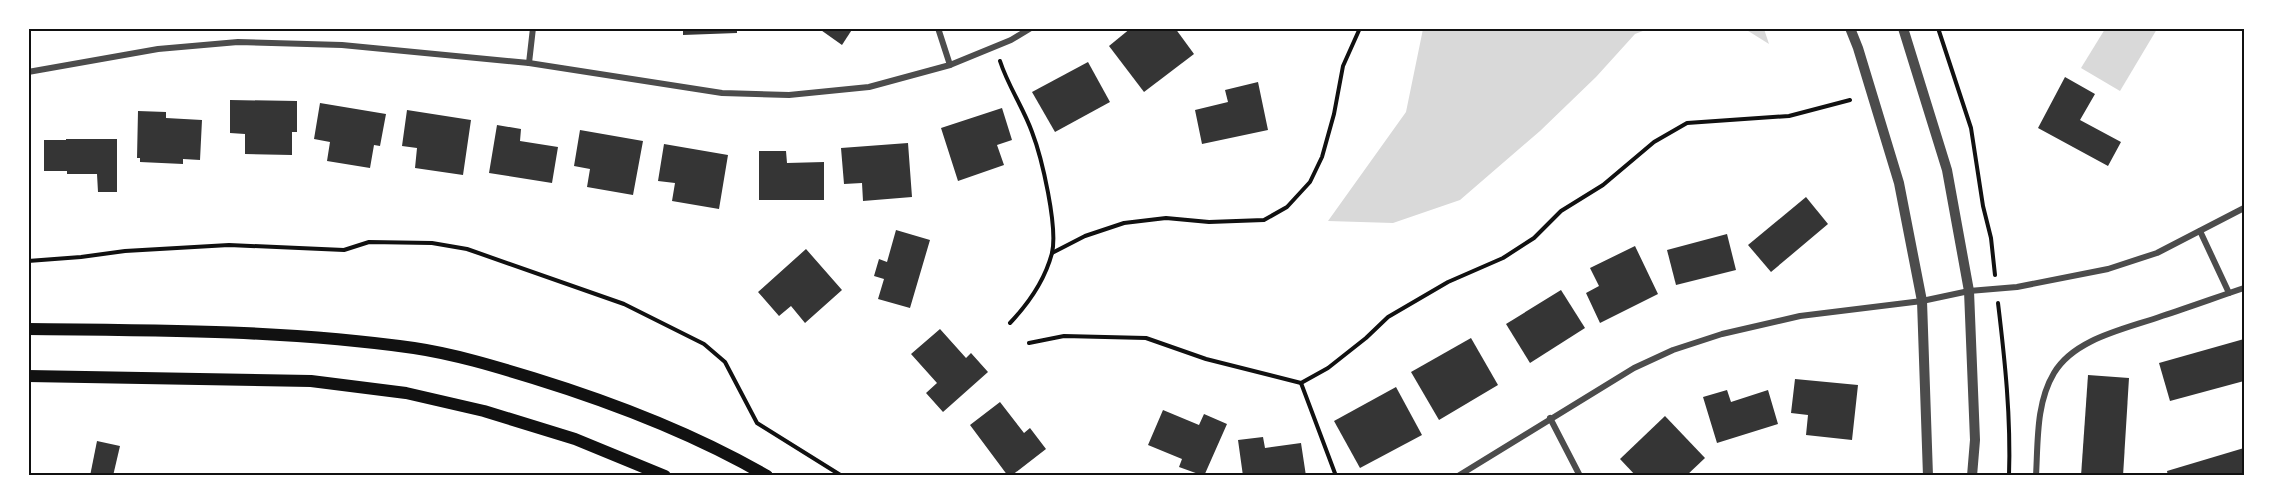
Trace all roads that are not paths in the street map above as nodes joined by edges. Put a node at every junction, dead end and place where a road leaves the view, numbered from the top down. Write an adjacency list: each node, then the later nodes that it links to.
1 (533, 28): 6 (street)
2 (938, 28): 7 (street)
3 (1031, 28): 7 (street)
4 (1850, 28): 14 (street)
5 (1903, 28): 12 (street)
6 (529, 63): 7 (street); 8 (street)
7 (950, 65)
8 (28, 72)
9 (2244, 208): 10 (street)
10 (2200, 231): 12 (street); 13 (street)
11 (2244, 288): 13 (street)
12 (1969, 291): 14 (street); 23 (street)
13 (2229, 293): 24 (street)
14 (1922, 301): 17 (street); 22 (street)
15 (28, 329): 19 (main road)
16 (28, 375): 18 (main road)
17 (1550, 418): 20 (street); 21 (street)
18 (665, 476)
19 (767, 476)
20 (1458, 476)
21 (1580, 476)
22 (1928, 476)
23 (1972, 476)
24 (2036, 476)

